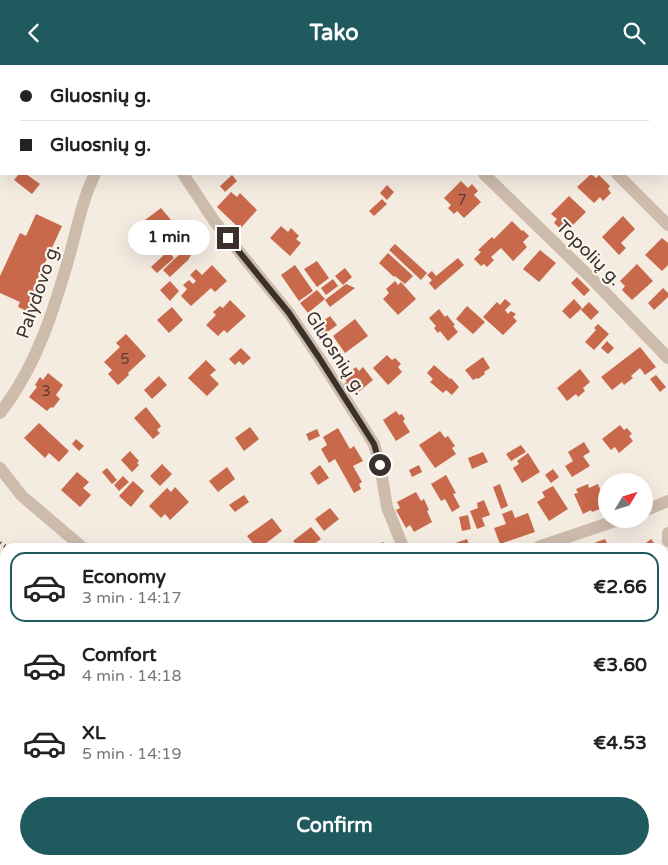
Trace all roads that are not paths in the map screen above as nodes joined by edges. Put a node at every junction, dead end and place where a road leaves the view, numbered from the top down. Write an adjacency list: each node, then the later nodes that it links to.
1 (95, 175): 7 (street, Palydovo g.)
2 (184, 175): 15 (street, Gluosnių g.)
3 (485, 175): 6 (street, Topolių g.)
4 (618, 175): 5 (street)
5 (668, 225)
6 (668, 358)
7 (0, 413)
8 (0, 468): 14 (street)
9 (668, 501): 10 (street)
10 (653, 507)
11 (598, 527): 16 (street)
12 (668, 533): 13 (street)
13 (668, 541)
14 (77, 543)
15 (401, 543)
16 (550, 543)

